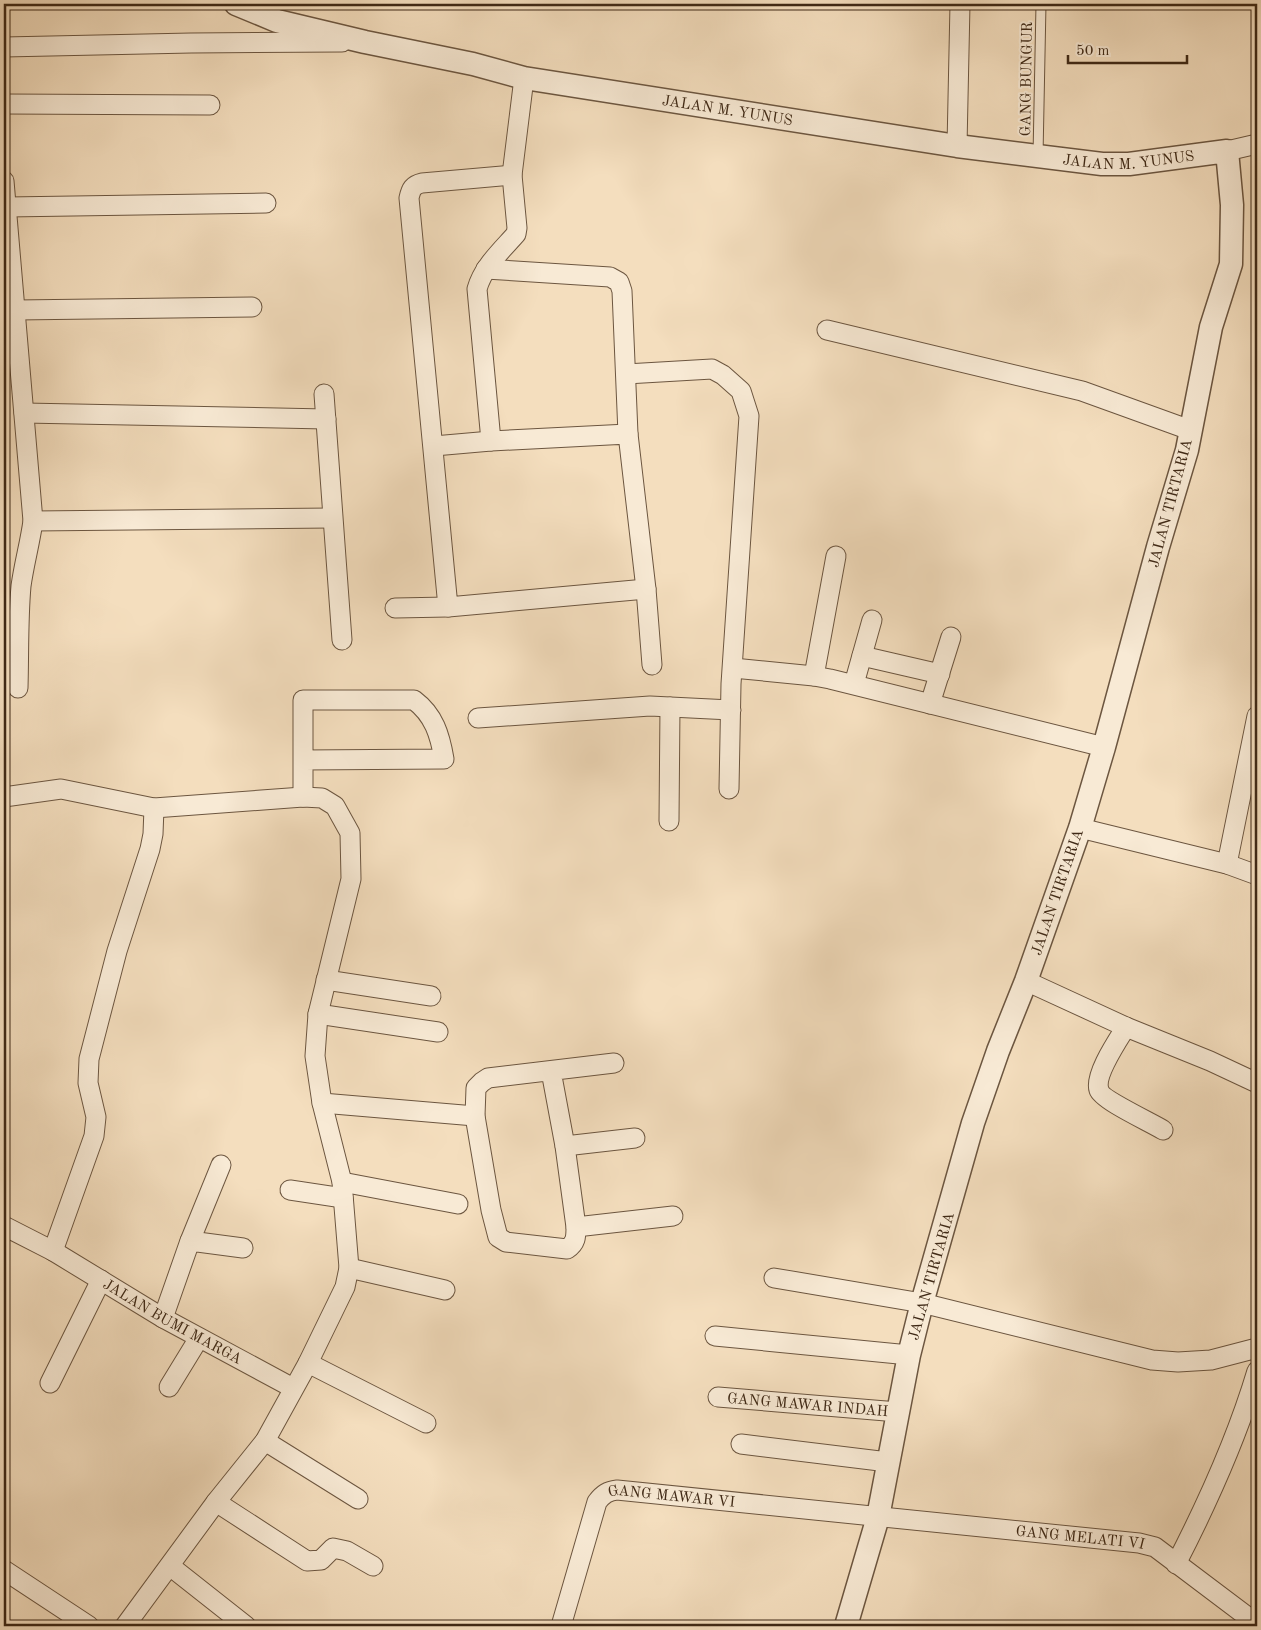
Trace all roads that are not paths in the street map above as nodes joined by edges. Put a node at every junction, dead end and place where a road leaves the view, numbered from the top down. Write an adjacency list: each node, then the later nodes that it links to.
1 (236, 4): 4 (street, JALAN M. YUNUS)
2 (960, 4): 10 (street)
3 (1041, 4): 12 (lane, GANG BUNGUR)
4 (365, 42): 5 (street); 6 (street, JALAN M. YUNUS)
5 (4, 47)
6 (524, 78): 10 (street, JALAN M. YUNUS); 13 (street)
7 (4, 104): 8 (street)
8 (210, 104)
9 (1257, 144): 11 (street)
10 (957, 146): 12 (street, JALAN M. YUNUS)
11 (1227, 151): 12 (street, JALAN M. YUNUS); 25 (street, JALAN TIRTARIA)
12 (1038, 156)
13 (512, 175): 17 (street); 28 (street)
14 (4, 181): 16 (street)
15 (266, 203): 16 (street)
16 (7, 207): 19 (street)
17 (486, 269): 21 (street); 27 (street)
18 (252, 307): 19 (street)
19 (16, 310): 23 (street)
20 (827, 330): 25 (street)
21 (626, 374): 26 (street); 41 (street)
22 (324, 394): 24 (street)
23 (24, 413): 24 (street); 30 (street)
24 (326, 419): 29 (street)
25 (1190, 430): 51 (street, JALAN TIRTARIA)
26 (628, 434): 27 (street); 33 (street)
27 (491, 441): 28 (street)
28 (434, 446): 34 (street)
29 (332, 518): 30 (street); 38 (street)
30 (33, 521): 32 (street)
31 (836, 556): 43 (street)
32 (12, 589): 45 (street)
33 (646, 589): 34 (street); 40 (street)
34 (448, 607): 35 (street)
35 (395, 608)
36 (872, 620): 39 (street)
37 (952, 637): 42 (street)
38 (342, 640)
39 (862, 656): 42 (street); 44 (street)
40 (652, 665)
41 (733, 668): 43 (street); 48 (street)
42 (940, 674): 46 (street)
43 (814, 676): 44 (street)
44 (854, 684): 46 (street)
45 (18, 688)
46 (930, 704): 51 (street)
47 (670, 707): 48 (street); 50 (street); 57 (street)
48 (731, 710): 53 (street)
49 (1257, 716): 59 (street)
50 (478, 718)
51 (1104, 747): 58 (street, JALAN TIRTARIA)
52 (303, 760): 52 (street); 54 (street)
53 (729, 789)
54 (303, 796): 56 (street); 61 (street)
55 (4, 797): 56 (street)
56 (154, 808): 84 (street)
57 (669, 821)
58 (1080, 828): 59 (street); 62 (street, JALAN TIRTARIA)
59 (1227, 864): 60 (street)
60 (1257, 875)
61 (326, 980): 63 (street); 64 (street)
62 (1026, 981): 65 (street); 89 (street, JALAN TIRTARIA)
63 (431, 996)
64 (318, 1014): 66 (street); 70 (street)
65 (1126, 1027): 69 (street); 72 (street)
66 (438, 1032)
67 (614, 1063): 68 (street)
68 (551, 1071): 71 (street); 74 (street)
69 (1257, 1083)
70 (322, 1103): 71 (street); 77 (street)
71 (476, 1116): 81 (street)
72 (1163, 1130)
73 (635, 1138): 74 (street)
74 (565, 1146): 81 (street)
75 (221, 1165): 82 (street)
76 (290, 1190): 77 (street)
77 (342, 1190): 78 (street); 85 (street)
78 (458, 1204)
79 (673, 1216): 81 (street)
80 (4, 1226): 84 (street, JALAN BUMI MARGA)
81 (576, 1227)
82 (190, 1241): 83 (street); 90 (street)
83 (243, 1248)
84 (53, 1251): 87 (street, JALAN BUMI MARGA)
85 (349, 1268): 88 (street); 95 (street)
86 (774, 1278): 89 (street)
87 (101, 1280): 90 (street, JALAN BUMI MARGA); 97 (street)
88 (445, 1290)
89 (922, 1303): 93 (street); 94 (street, JALAN TIRTARIA)
90 (163, 1318): 92 (street, JALAN BUMI MARGA)
91 (715, 1336): 94 (street)
92 (199, 1338): 98 (street); 99 (street, JALAN BUMI MARGA)
93 (1257, 1348)
94 (909, 1355): 101 (street, JALAN TIRTARIA)
95 (308, 1363): 99 (street); 102 (street)
96 (1257, 1371): 109 (street)
97 (50, 1383)
98 (169, 1387)
99 (293, 1388): 103 (street)
100 (718, 1397): 101 (street, GANG MAWAR INDAH)
101 (898, 1412): 105 (street, JALAN TIRTARIA)
102 (426, 1423)
103 (266, 1441): 106 (street); 107 (street)
104 (741, 1444): 105 (street)
105 (888, 1462): 108 (street, JALAN TIRTARIA)
106 (358, 1499)
107 (216, 1502): 110 (street); 111 (street)
108 (878, 1517): 109 (street, GANG MELATI VI); 117 (street, GANG MAWAR VI); 118 (street, JALAN TIRTARIA)
109 (1176, 1564): 113 (street, GANG MELATI VI)
110 (170, 1566): 115 (street); 116 (street)
111 (372, 1566)
112 (4, 1570): 114 (street)
113 (1249, 1622)
114 (89, 1626)
115 (125, 1626)
116 (246, 1626)
117 (561, 1626)
118 (846, 1626)

